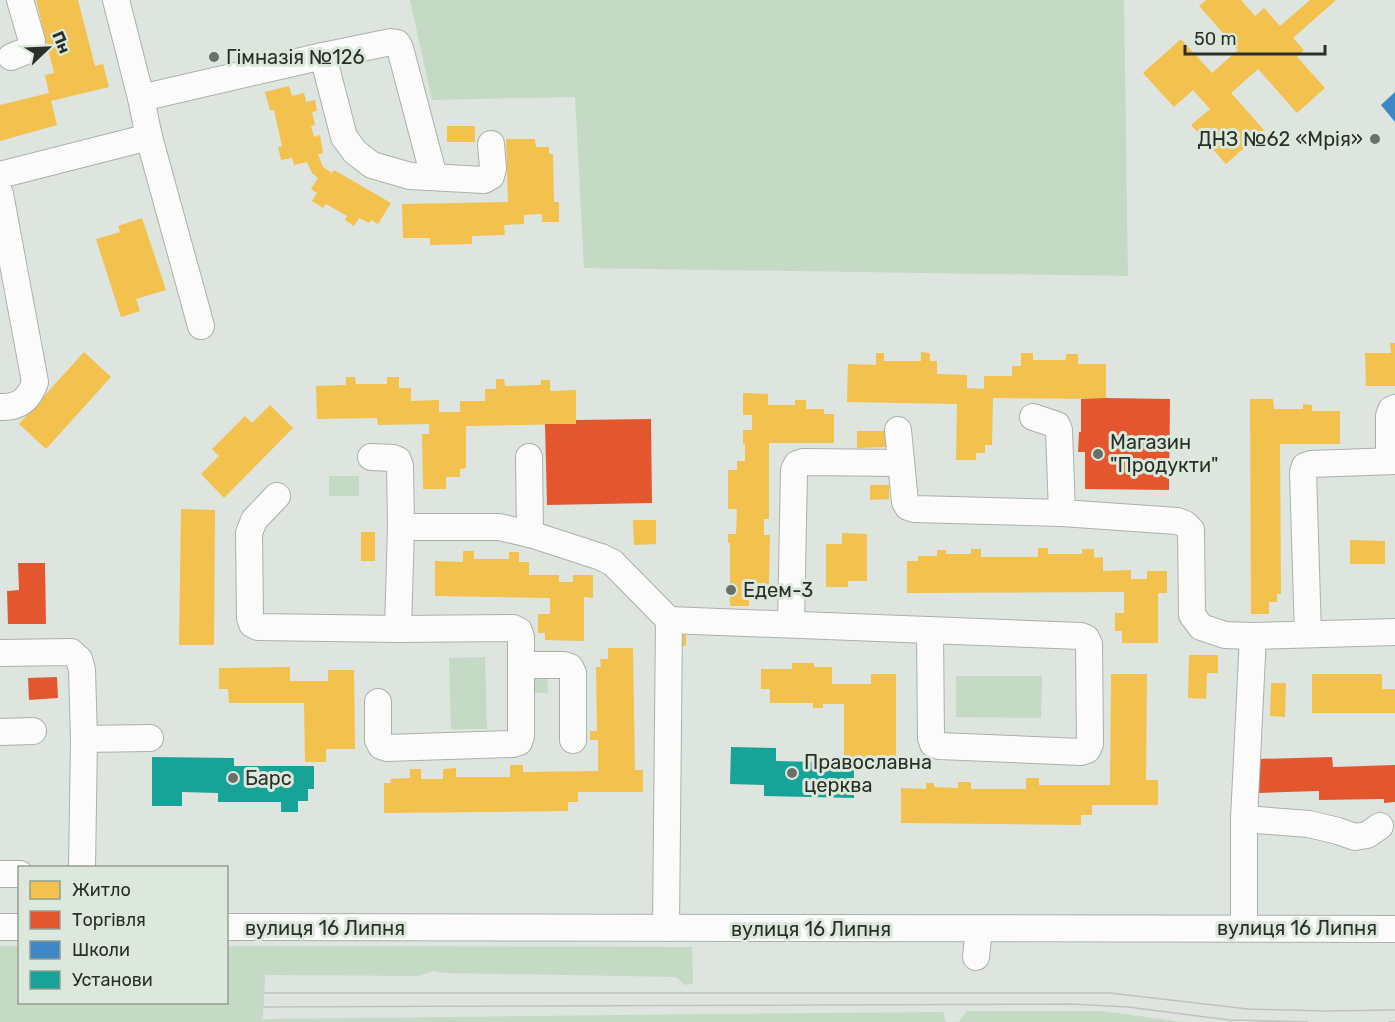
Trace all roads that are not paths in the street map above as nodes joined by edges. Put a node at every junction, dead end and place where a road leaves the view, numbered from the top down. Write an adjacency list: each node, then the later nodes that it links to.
1 (20, 0): 4 (street)
2 (116, 0): 5 (street)
3 (323, 56): 5 (street); 9 (street); 9 (street)
4 (11, 57)
5 (141, 98): 6 (street)
6 (149, 137): 8 (street); 11 (street)
7 (491, 144): 9 (street)
8 (0, 175)
9 (434, 177)
10 (0, 194): 12 (street)
11 (201, 326)
12 (0, 407)
13 (1395, 408): 18 (street)
14 (1033, 417): 21 (street)
15 (898, 430): 19 (street)
16 (371, 457): 22 (street)
17 (529, 457): 23 (street)
18 (1392, 461): 29 (street)
19 (900, 463): 21 (street); 25 (street)
20 (277, 496): 26 (street)
21 (1062, 513): 30 (street)
22 (401, 527): 23 (street); 26 (street)
23 (530, 534): 24 (street)
24 (669, 620): 25 (street); 47 (street)
25 (791, 624): 27 (street)
26 (398, 629): 32 (street)
27 (930, 630): 27 (street)
28 (1395, 632): 29 (street)
29 (1308, 634): 30 (street)
30 (1253, 636): 39 (street)
31 (0, 653): 37 (street)
32 (521, 665): 33 (street); 38 (street)
33 (378, 702)
34 (33, 731): 35 (street)
35 (0, 732)
36 (150, 738): 37 (street)
37 (84, 739): 41 (street)
38 (573, 740)
39 (1244, 819): 40 (street); 48 (street)
40 (1380, 826)
41 (82, 866)
42 (0, 874): 43 (street)
43 (18, 874)
44 (0, 927): 45 (street)
45 (18, 927)
46 (228, 927): 47 (street, вулиця 16 Липня)
47 (666, 928): 50 (street, вулиця 16 Липня)
48 (1244, 928): 49 (street, вулиця 16 Липня); 50 (street, вулиця 16 Липня)
49 (1395, 928)
50 (979, 929): 51 (street)
51 (976, 957)

